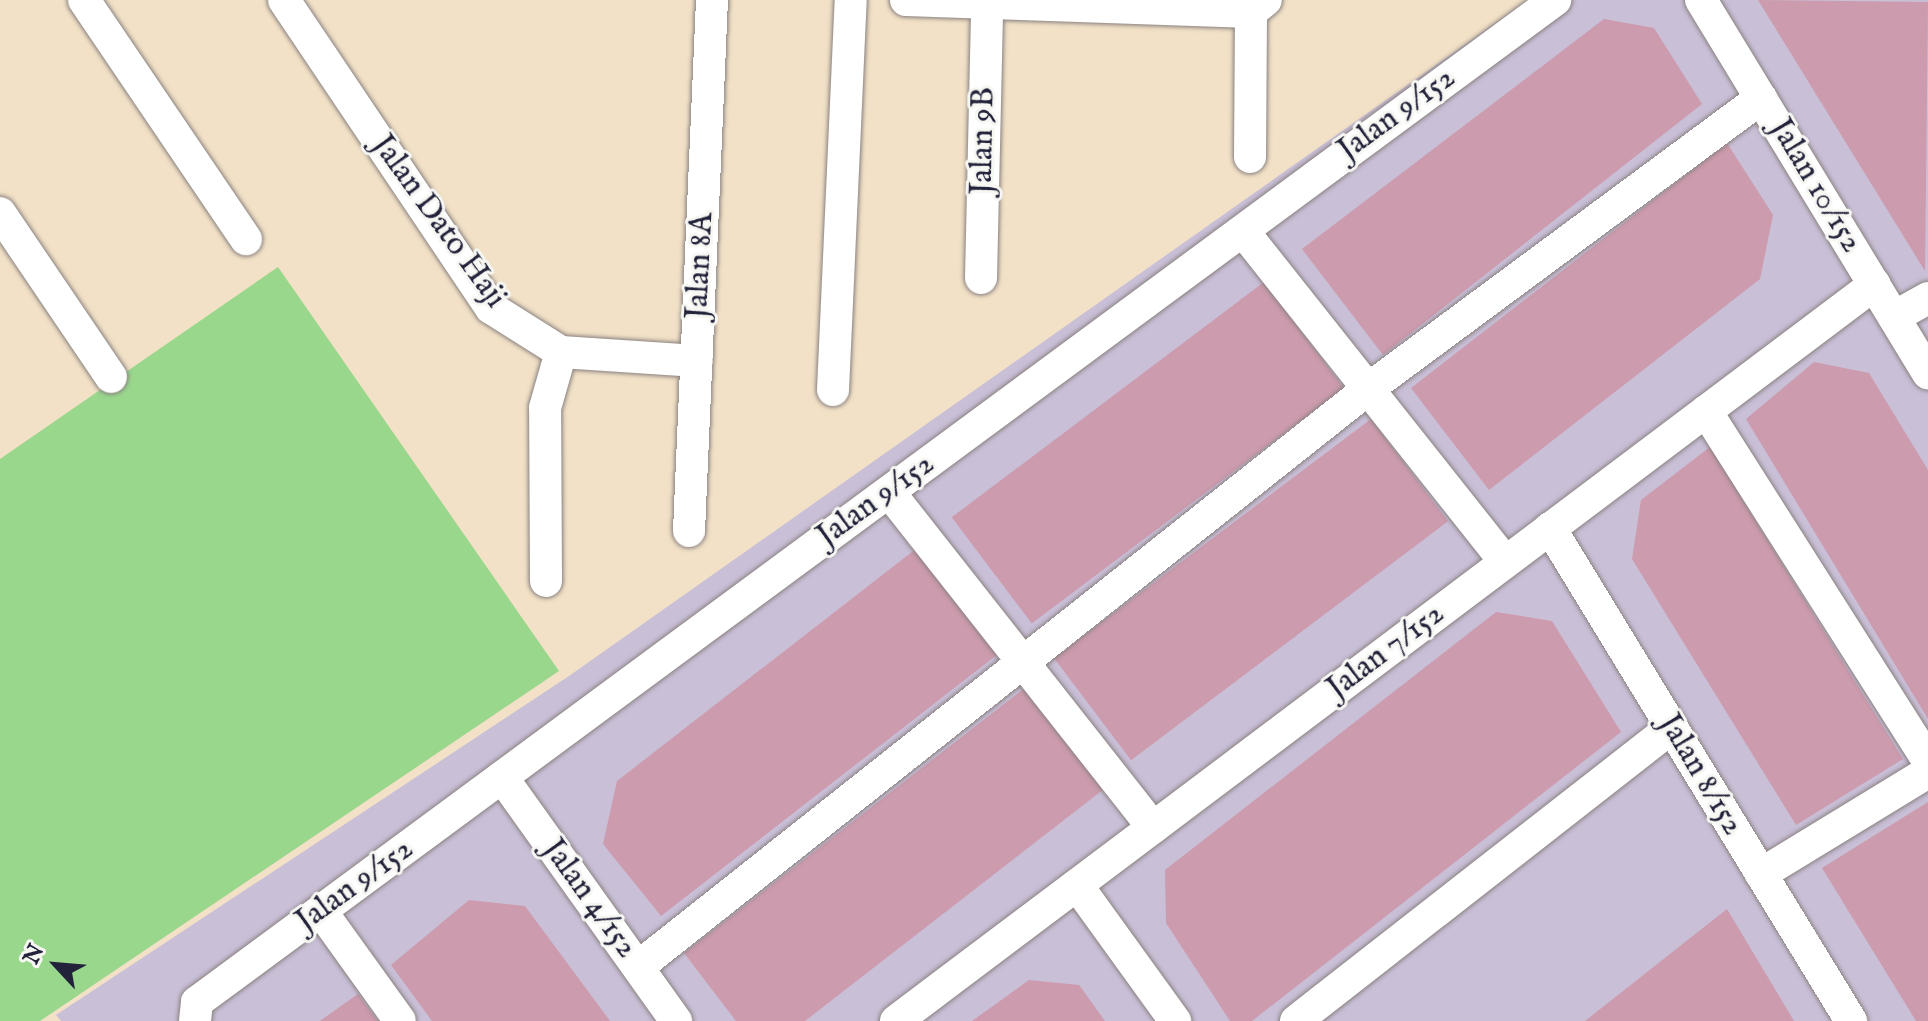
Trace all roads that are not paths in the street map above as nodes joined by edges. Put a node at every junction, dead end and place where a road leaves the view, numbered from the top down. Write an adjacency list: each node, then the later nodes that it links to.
1 (84, 0): 14 (street)
2 (284, 0): 19 (street, Jalan Dato Haji)
3 (712, 0): 20 (street, Jalan 8A)
4 (851, 0): 24 (street)
5 (906, 0): 8 (street)
6 (1555, 0): 13 (street, Jalan 9/152)
7 (1701, 0): 10 (street, Jalan 10/152)
8 (987, 5): 9 (street); 15 (street, Jalan 9B)
9 (1258, 6): 11 (street)
10 (1761, 98): 16 (street, Jalan 10/152); 23 (street)
11 (1250, 157)
12 (0, 213): 22 (street)
13 (1243, 231): 23 (street); 26 (street, Jalan 9/152)
14 (246, 239)
15 (981, 278)
16 (1875, 284): 18 (street, Jalan 10/152); 25 (street, Jalan 7/152)
17 (1928, 298): 18 (street)
18 (1894, 317): 21 (street, Jalan 10/152)
19 (561, 352): 20 (street, Jalan Dato Haji); 30 (street)
20 (697, 361): 28 (street, Jalan 8A)
21 (1928, 373)
22 (111, 377)
23 (1368, 389): 29 (street); 31 (street)
24 (833, 390)
25 (1706, 411): 27 (street, Jalan 7/152); 33 (street)
26 (889, 492): 31 (street); 35 (street, Jalan 9/152)
27 (1550, 528): 29 (street, Jalan 7/152); 32 (street, Jalan 8/152)
28 (689, 531)
29 (1505, 562): 36 (street, Jalan 7/152)
30 (546, 581)
31 (1023, 662): 36 (street); 40 (street)
32 (1671, 728): 37 (street, Jalan 8/152); 46 (street)
33 (1928, 761)
34 (1928, 772): 37 (street)
35 (502, 777): 39 (street, Jalan 9/152); 40 (street, Jalan 4/152)
36 (1153, 827): 38 (street, Jalan 7/152)
37 (1761, 874): 47 (street, Jalan 8/152)
38 (1077, 885): 42 (street, Jalan 7/152); 45 (street)
39 (321, 911): 41 (street, Jalan 9/152); 43 (street)
40 (638, 967): 44 (street, Jalan 4/152)
41 (196, 1012)
42 (906, 1018)
43 (400, 1021)
44 (676, 1021)
45 (1175, 1021)
46 (1296, 1021)
47 (1851, 1021)

